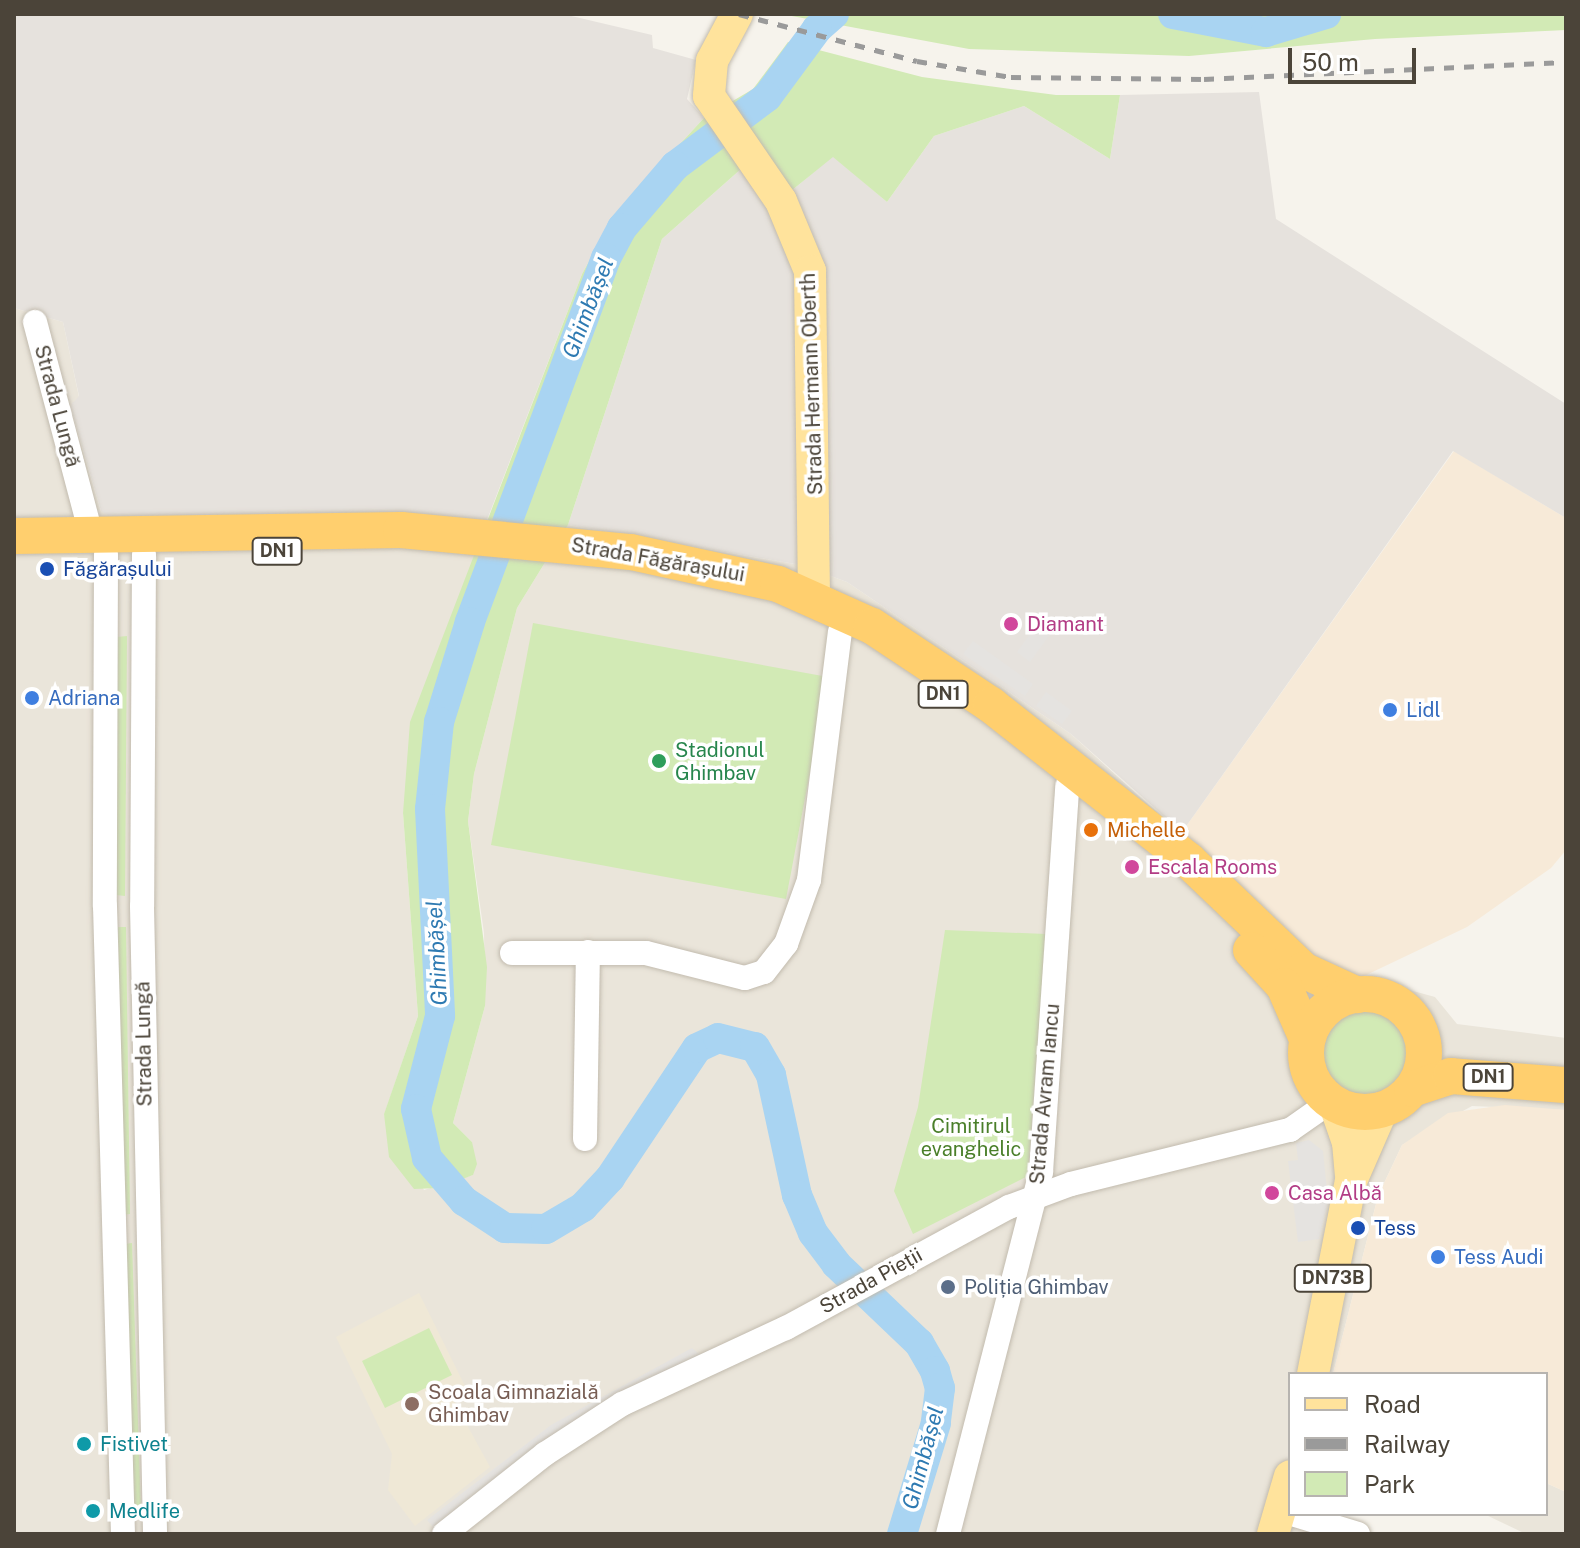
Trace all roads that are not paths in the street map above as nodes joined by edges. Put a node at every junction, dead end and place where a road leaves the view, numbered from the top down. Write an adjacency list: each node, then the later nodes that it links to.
1 (737, 14): 9 (main road, Strada Hermann Oberth)
2 (35, 322): 5 (street, Strada Lungă)
3 (14, 536): 5 (highway, Strada Făgărașului / DN1)
4 (448, 542): 5 (highway, Strada Făgărașului / DN1); 6 (highway, Strada Făgărașului / DN1); 7 (highway, Strada Făgărașului / DN1)
5 (99, 546): 7 (highway, Strada Făgărașului / DN1); 8 (highway, Strada Făgărașului / DN1); 12 (street, Strada Lungă)
6 (568, 553): 9 (highway, Strada Făgărașului / DN1); 10 (highway, Strada Făgărașului / DN1)
7 (144, 555): 13 (street, Strada Lungă)
8 (14, 556)
9 (814, 598): 16 (highway, Strada Făgărașului / DN1)
10 (840, 632): 11 (highway, Strada Făgărașului / DN1); 14 (street)
11 (1067, 786): 18 (highway, Strada Făgărașului / DN1); 26 (street, Strada Avram Iancu)
12 (105, 906): 13 (street); 28 (street, Strada Lungă)
13 (142, 906): 27 (street, Strada Lungă)
14 (588, 952): 15 (street); 24 (street)
15 (512, 953)
16 (1357, 995): 17 (highway, Strada Făgărașului / DN1); 18 (highway)
17 (1419, 1029): 19 (highway, DN1); 21 (highway)
18 (1307, 1039): 22 (highway, Strada Făgărașului / DN1)
19 (1566, 1070)
20 (1566, 1085): 21 (highway, DN1)
21 (1412, 1089): 23 (highway, DN1)
22 (1332, 1103): 23 (highway); 25 (main road, DN73B); 26 (street, Strada Pieții)
23 (1382, 1110): 25 (main road, DN73B)
24 (585, 1139)
25 (1351, 1181): 29 (main road, DN73B)
26 (1036, 1195): 35 (street, Strada Pieții); 36 (street, Strada Avram Iancu)
27 (147, 1225): 28 (street); 34 (street, Strada Lungă)
28 (111, 1226): 33 (street, Strada Lungă)
29 (1313, 1372)
30 (1288, 1490): 32 (main road)
31 (1341, 1516): 38 (street)
32 (1284, 1518): 37 (street)
33 (123, 1534)
34 (155, 1534)
35 (444, 1534)
36 (948, 1534)
37 (1358, 1534)
38 (1364, 1534)

